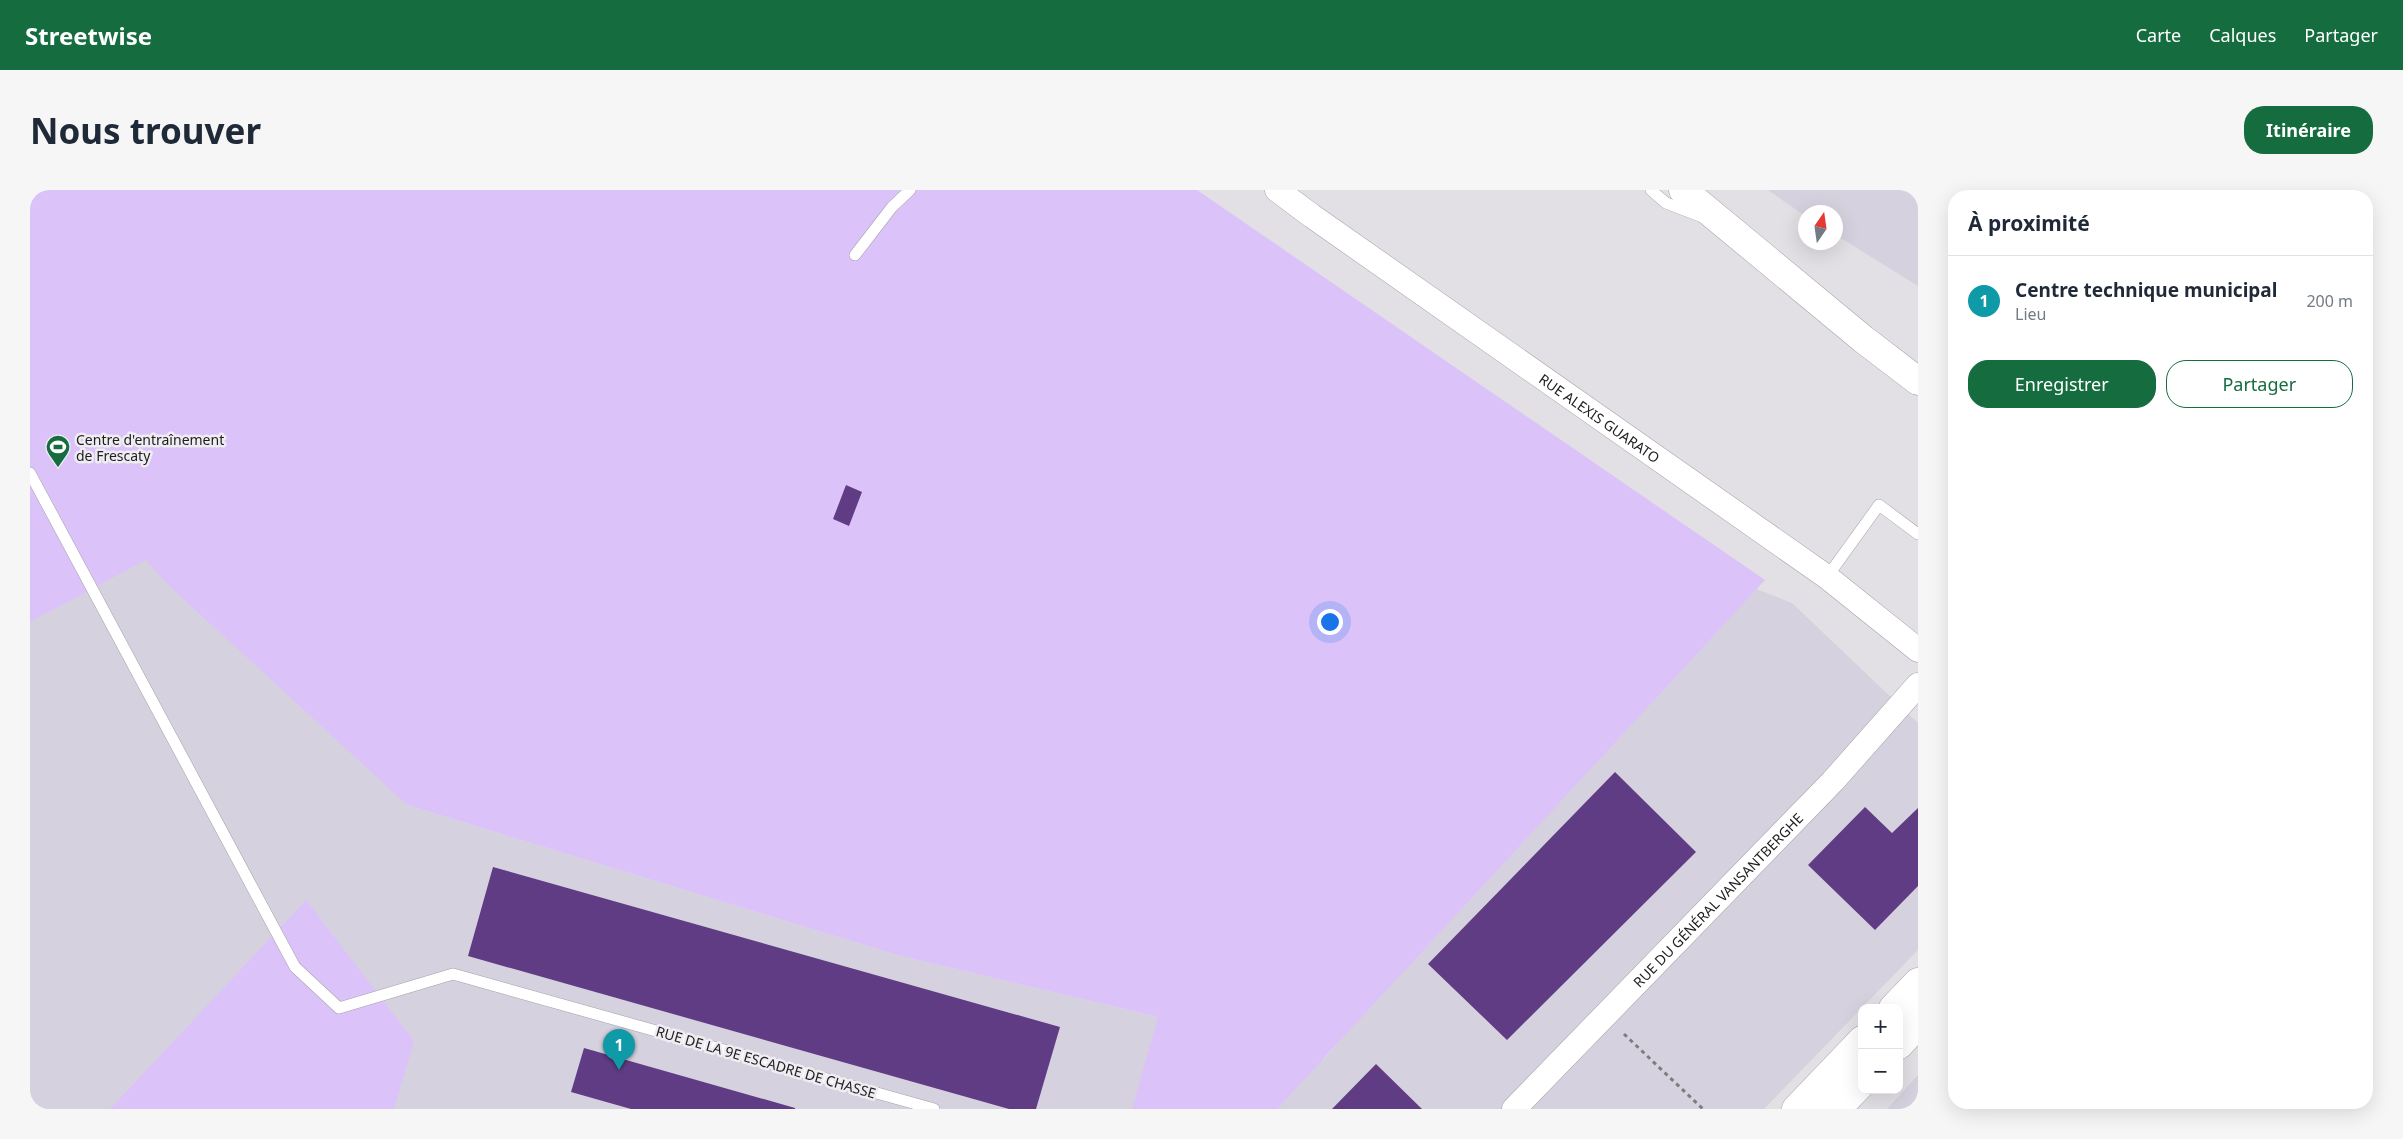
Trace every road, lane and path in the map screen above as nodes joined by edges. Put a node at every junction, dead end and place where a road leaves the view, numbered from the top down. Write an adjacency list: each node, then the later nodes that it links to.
1 (910, 190): 6 (lane)
2 (1277, 190): 10 (street, RUE ALEXIS GUARATO)
3 (1651, 190): 5 (lane)
4 (1684, 190): 5 (main road)
5 (1726, 226): 7 (main road)
6 (856, 255)
7 (1918, 381)
8 (30, 473): 23 (lane, RUE DE LA 9E ESCADRE DE CHASSE)
9 (1918, 534): 10 (lane)
10 (1827, 577): 11 (street, RUE ALEXIS GUARATO)
11 (1918, 650)
12 (1918, 685): 16 (street, RUE DU GÉNÉRAL VANSANTBERGHE)
13 (1918, 982): 14 (main road)
14 (1897, 1004)
15 (1918, 1004): 17 (lane)
16 (1604, 1016): 24 (street, RUE DU GÉNÉRAL VANSANTBERGHE); 25 (path)
17 (1903, 1019)
18 (1918, 1025): 19 (main road)
19 (1903, 1040)
20 (1858, 1044): 26 (main road)
21 (1858, 1066): 27 (lane)
22 (1858, 1087): 28 (main road)
23 (934, 1109)
24 (1514, 1109)
25 (1703, 1109)
26 (1796, 1109)
27 (1817, 1109)
28 (1837, 1109)

